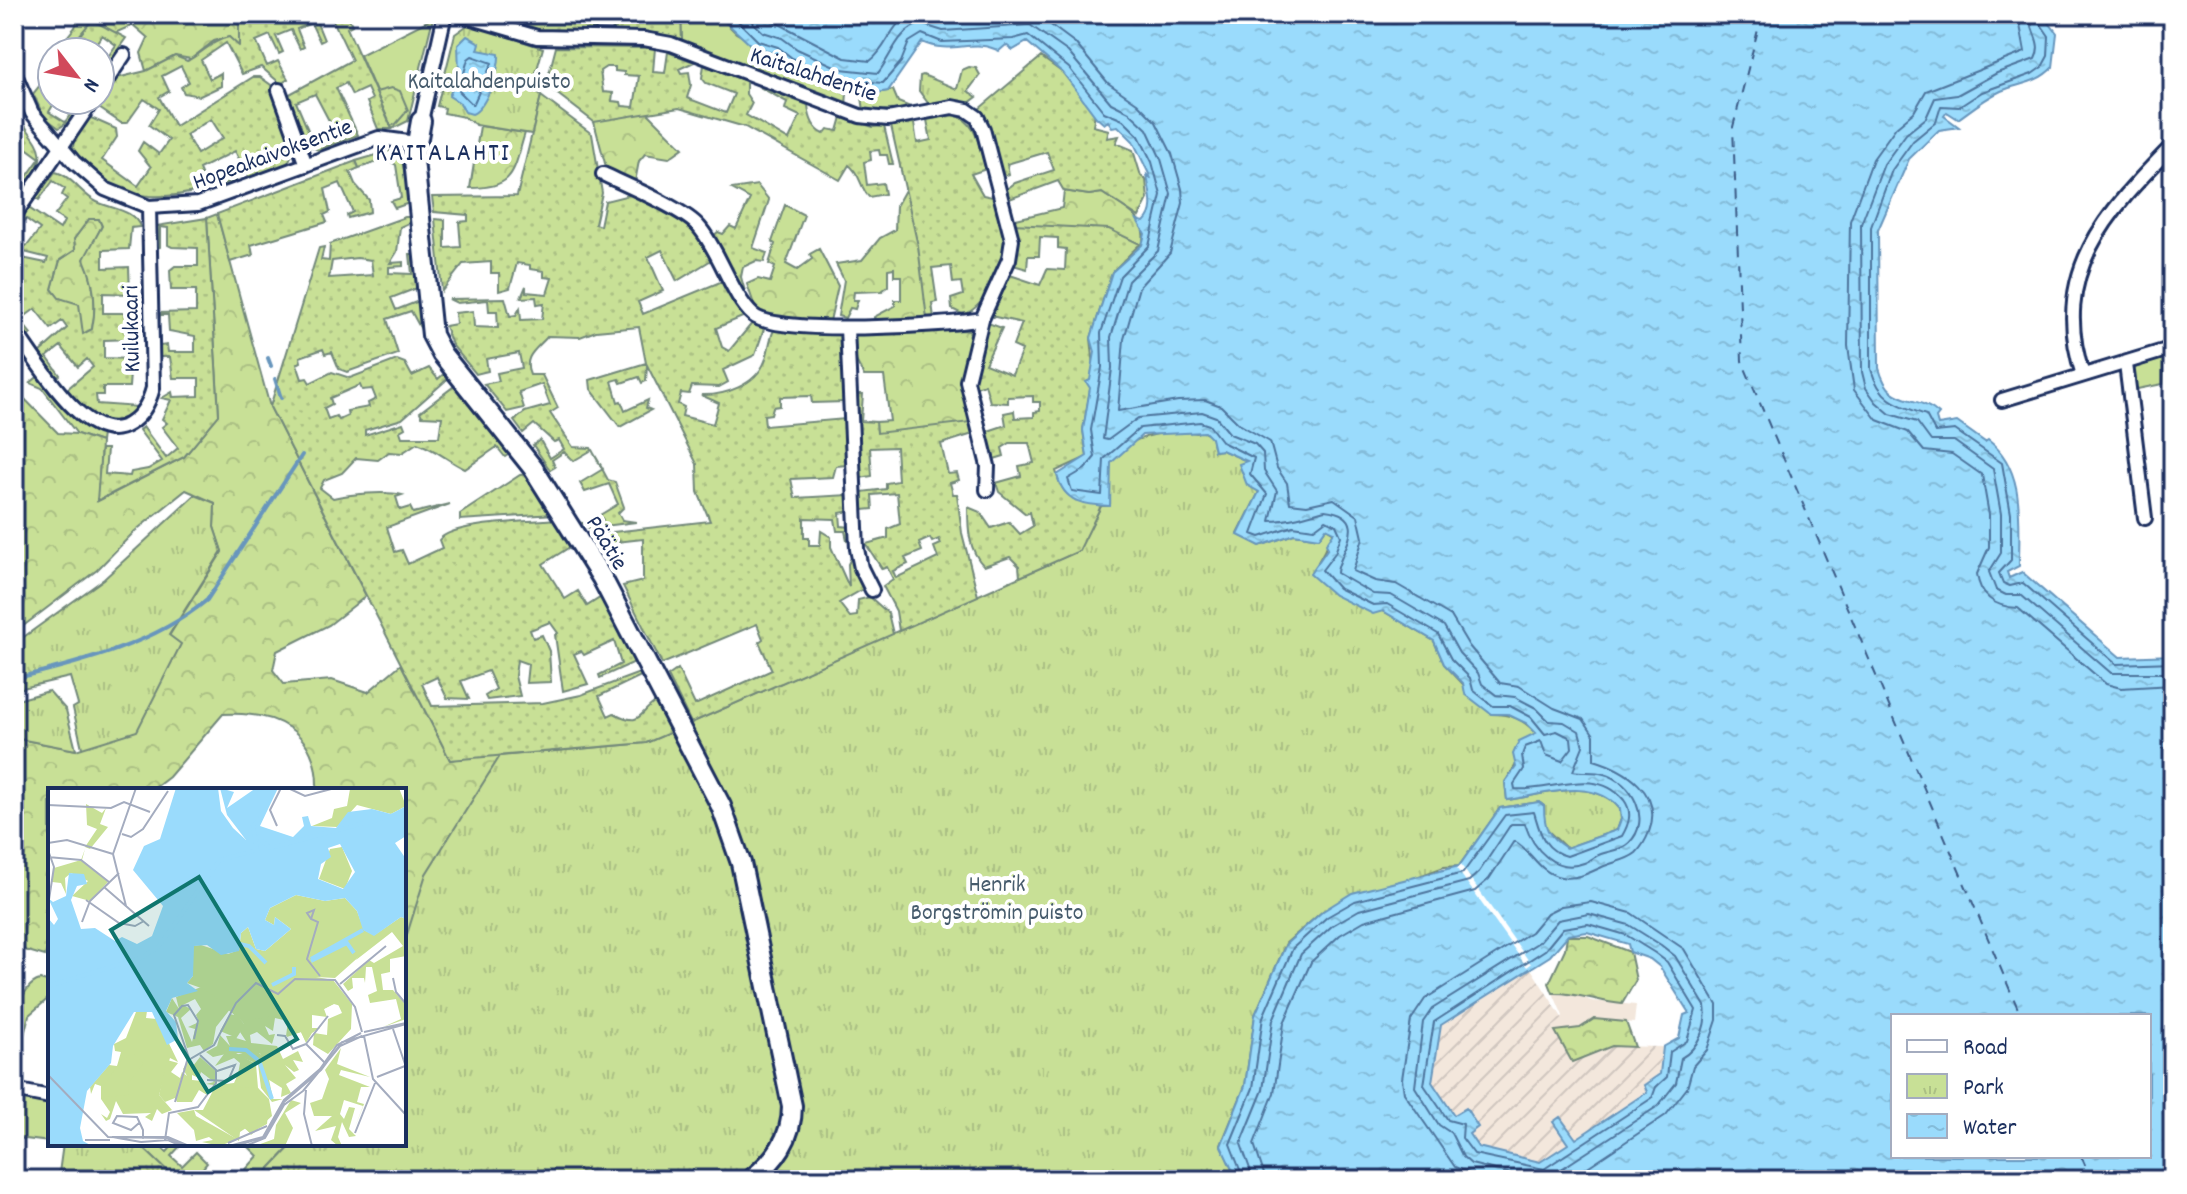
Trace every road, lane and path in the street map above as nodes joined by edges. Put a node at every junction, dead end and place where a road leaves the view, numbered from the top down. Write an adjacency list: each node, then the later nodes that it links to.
1 (445, 14): 8 (street, Päätie)
2 (458, 14): 16 (street, Kaitalahdentie)
3 (124, 55): 4 (street)
4 (116, 67)
5 (14, 72): 11 (street, Hopeakaivoksentie)
6 (279, 90): 12 (street)
7 (83, 116): 11 (street)
8 (421, 121): 9 (street, Päätie)
9 (416, 143): 12 (street, Hopeakaivoksentie); 28 (street, Päätie)
10 (2173, 145): 21 (street)
11 (61, 149): 14 (street, Hopeakaivoksentie); 15 (street)
12 (306, 165): 14 (street, Hopeakaivoksentie)
13 (603, 174): 17 (street)
14 (149, 207): 18 (street, Kuilukaari)
15 (14, 216)
16 (982, 319): 17 (street); 23 (street)
17 (847, 328): 25 (street)
18 (14, 330)
19 (2173, 348): 20 (street)
20 (2126, 364): 21 (street); 24 (street)
21 (2083, 375): 22 (street)
22 (2002, 400)
23 (987, 490)
24 (2145, 518)
25 (872, 590)
26 (14, 1090): 27 (street)
27 (48, 1097)
28 (751, 1180)

